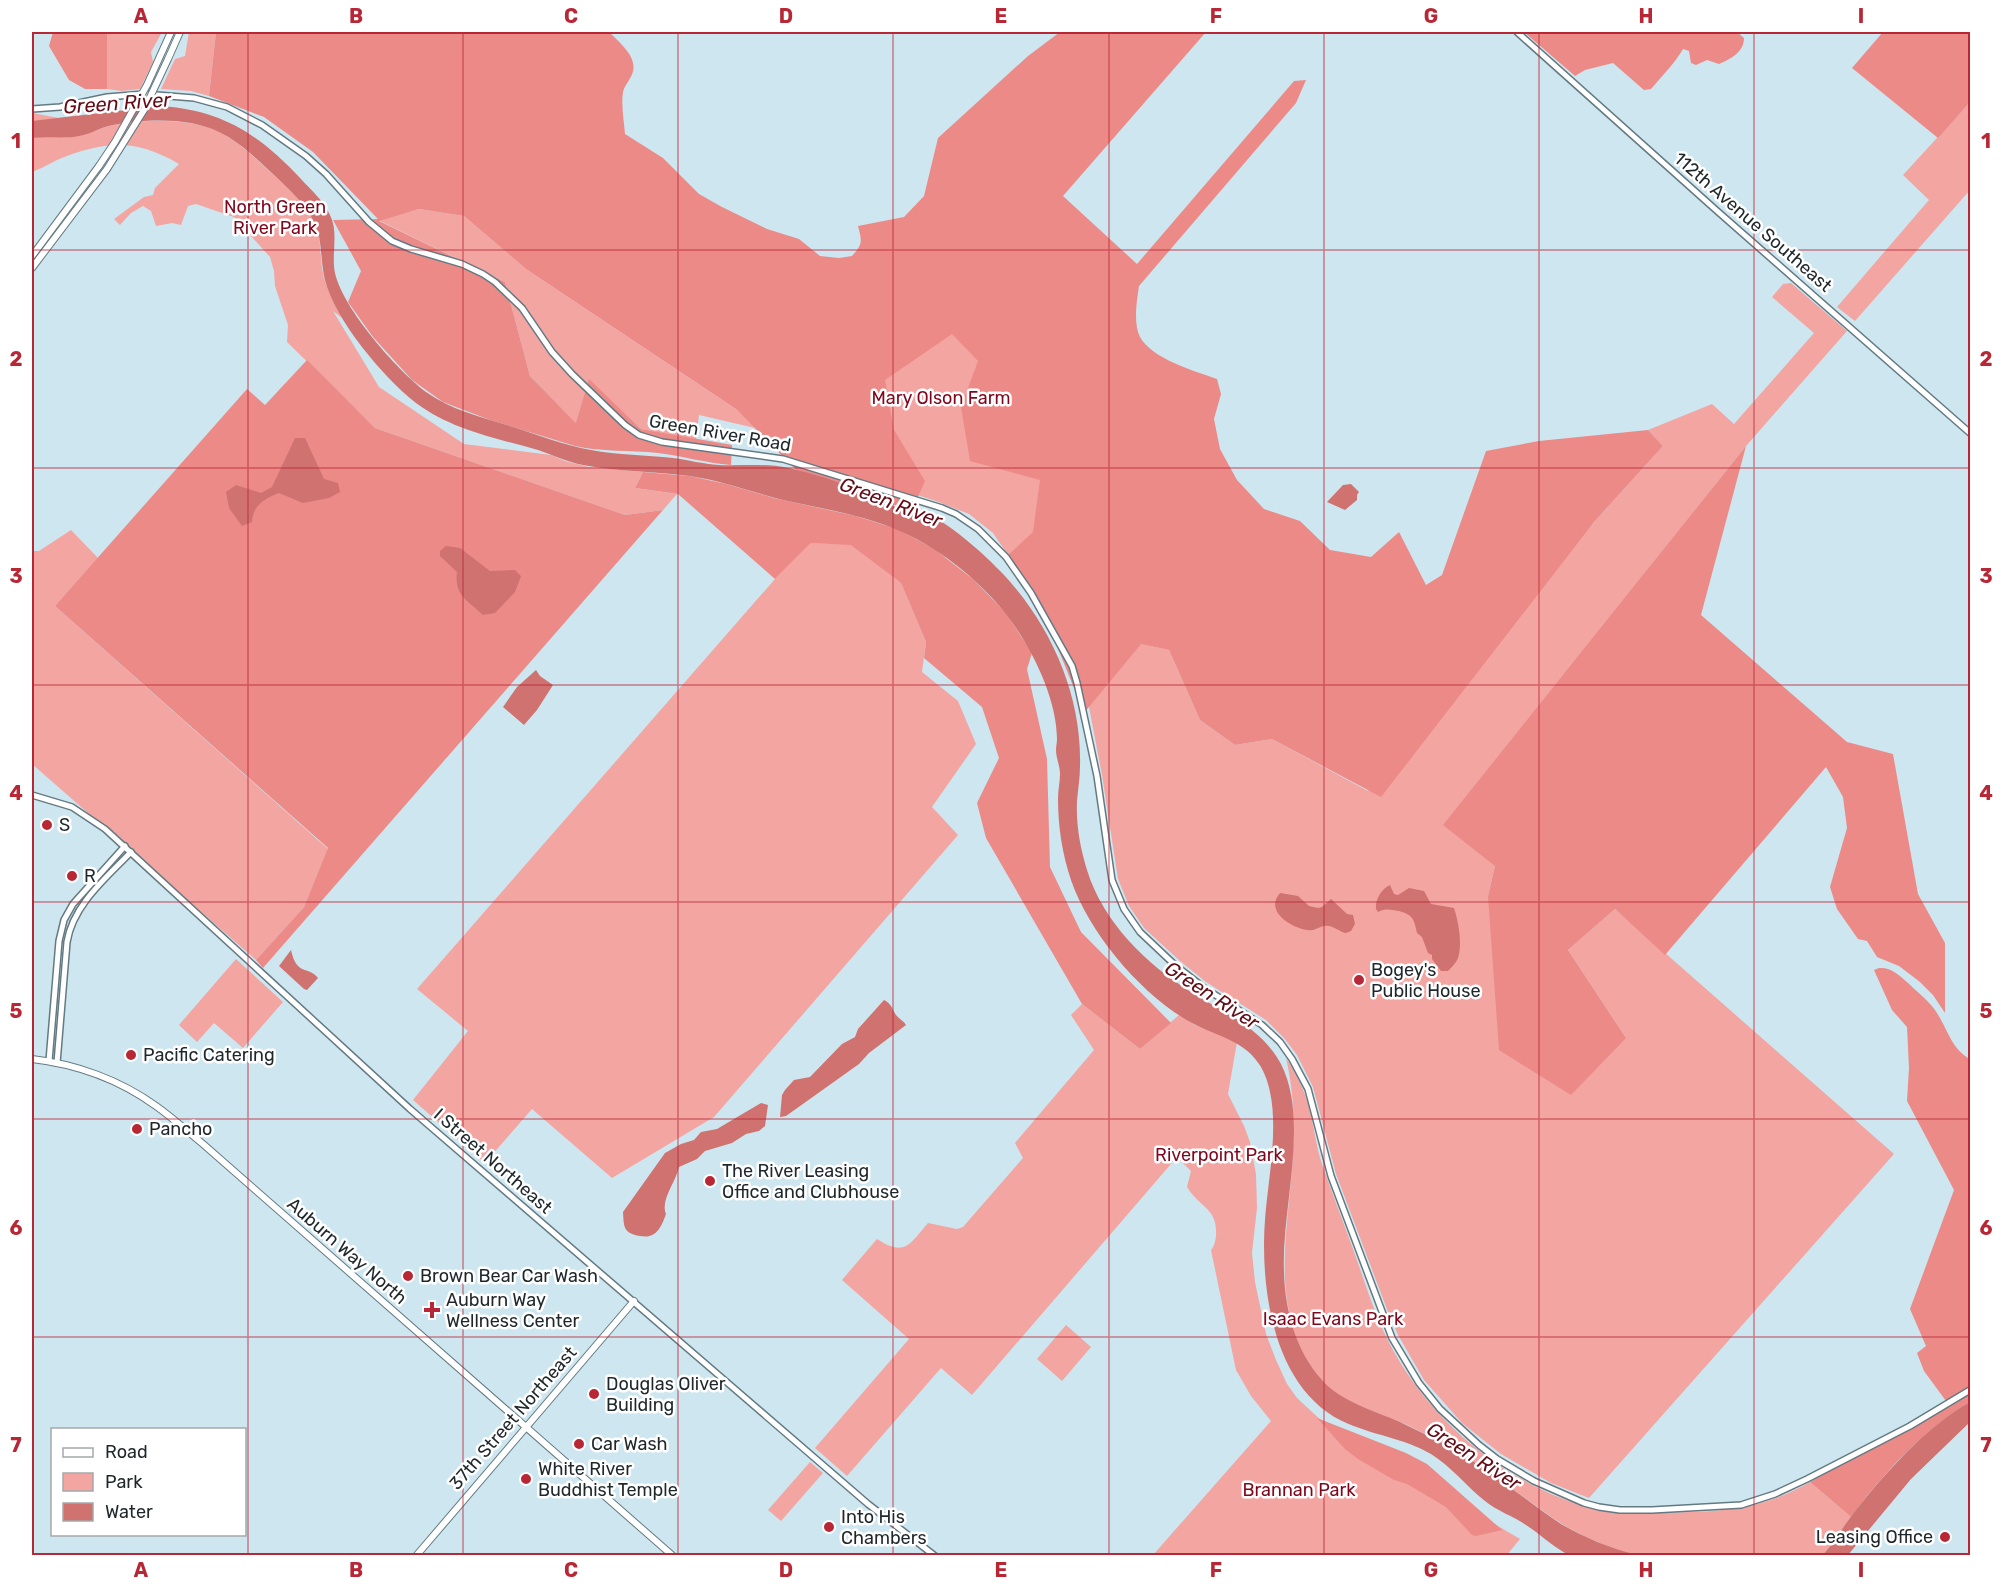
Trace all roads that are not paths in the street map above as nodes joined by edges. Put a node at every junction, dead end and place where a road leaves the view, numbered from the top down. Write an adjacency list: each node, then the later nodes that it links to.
1 (171, 32): 4 (main road)
2 (180, 32): 4 (main road)
3 (1517, 32): 8 (street, 112th Avenue Southeast)
4 (165, 58): 6 (main road, bridge); 7 (main road, bridge)
5 (32, 109): 16 (street, Green River Road)
6 (32, 256)
7 (32, 268)
8 (1971, 433)
9 (32, 795): 10 (street, I Street Northeast)
10 (124, 846): 11 (street, I Street Northeast); 13 (street)
11 (131, 852): 14 (street); 15 (street, I Street Northeast)
12 (32, 1059): 13 (main road, Auburn Way North)
13 (49, 1061): 14 (main road, Auburn Way North)
14 (57, 1063): 17 (main road, Auburn Way North)
15 (634, 1301): 17 (main road, 37th Street Northeast); 20 (street, I Street Northeast)
16 (1971, 1390)
17 (525, 1427): 18 (main road, 37th Street Northeast); 19 (main road, Auburn Way North)
18 (416, 1556)
19 (673, 1556)
20 (935, 1556)

